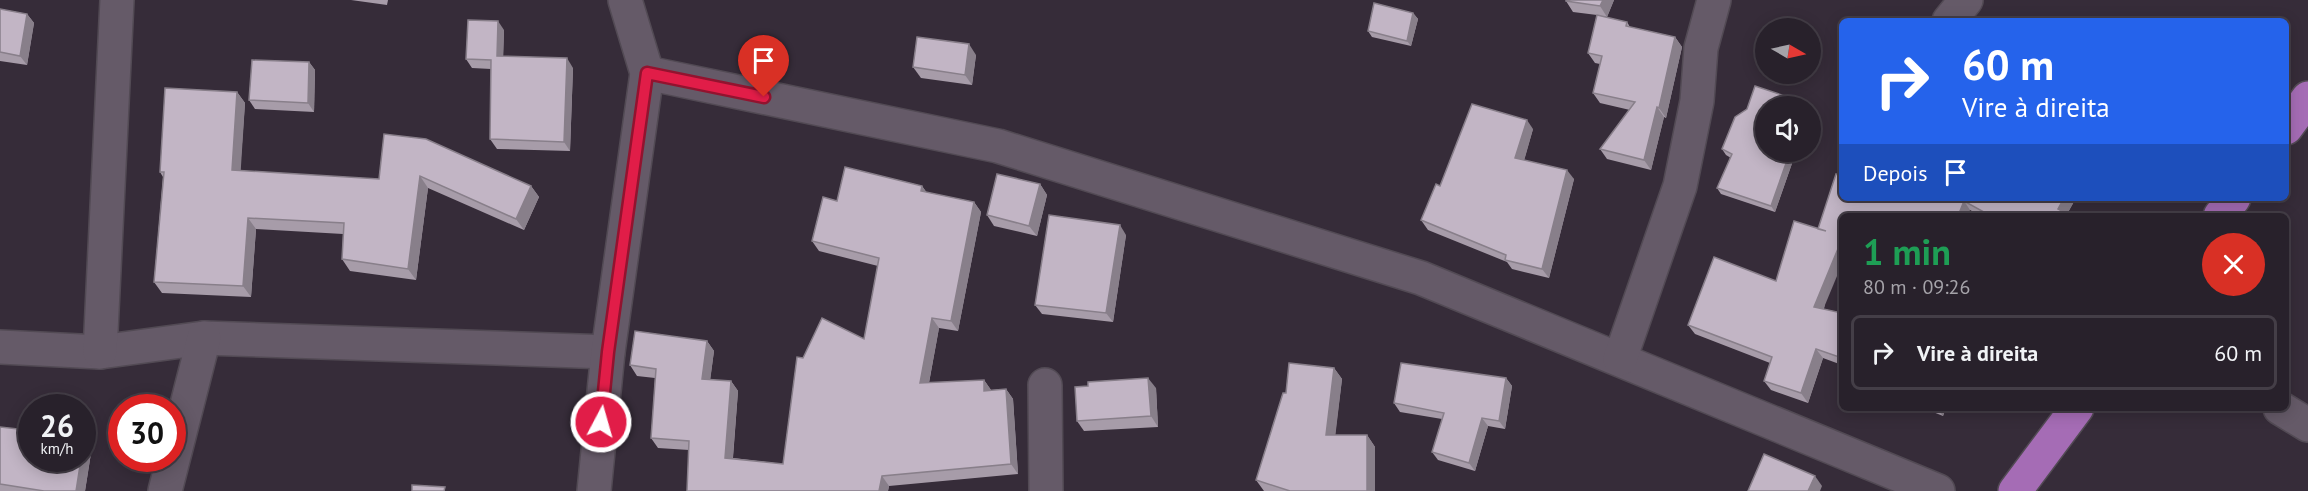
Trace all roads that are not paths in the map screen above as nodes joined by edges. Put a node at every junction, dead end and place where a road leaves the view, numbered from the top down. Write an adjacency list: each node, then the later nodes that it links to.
1 (117, 0): 13 (street)
2 (625, 0): 6 (street)
3 (1714, 0): 15 (street)
4 (1966, 0): 5 (street)
5 (1951, 18)
6 (647, 73): 14 (street); 15 (street)
7 (2308, 98): 8 (main road)
8 (2289, 124)
9 (2232, 201): 10 (main road)
10 (2222, 213)
11 (204, 338): 13 (street); 14 (street); 20 (street)
12 (0, 347): 13 (street)
13 (100, 352)
14 (608, 352): 21 (street)
15 (1620, 359): 23 (street)
16 (1046, 385): 22 (street)
17 (2075, 411): 24 (main road)
18 (2285, 411): 19 (street)
19 (2308, 425)
20 (165, 491)
21 (594, 491)
22 (1046, 491)
23 (1938, 491)
24 (2015, 491)

